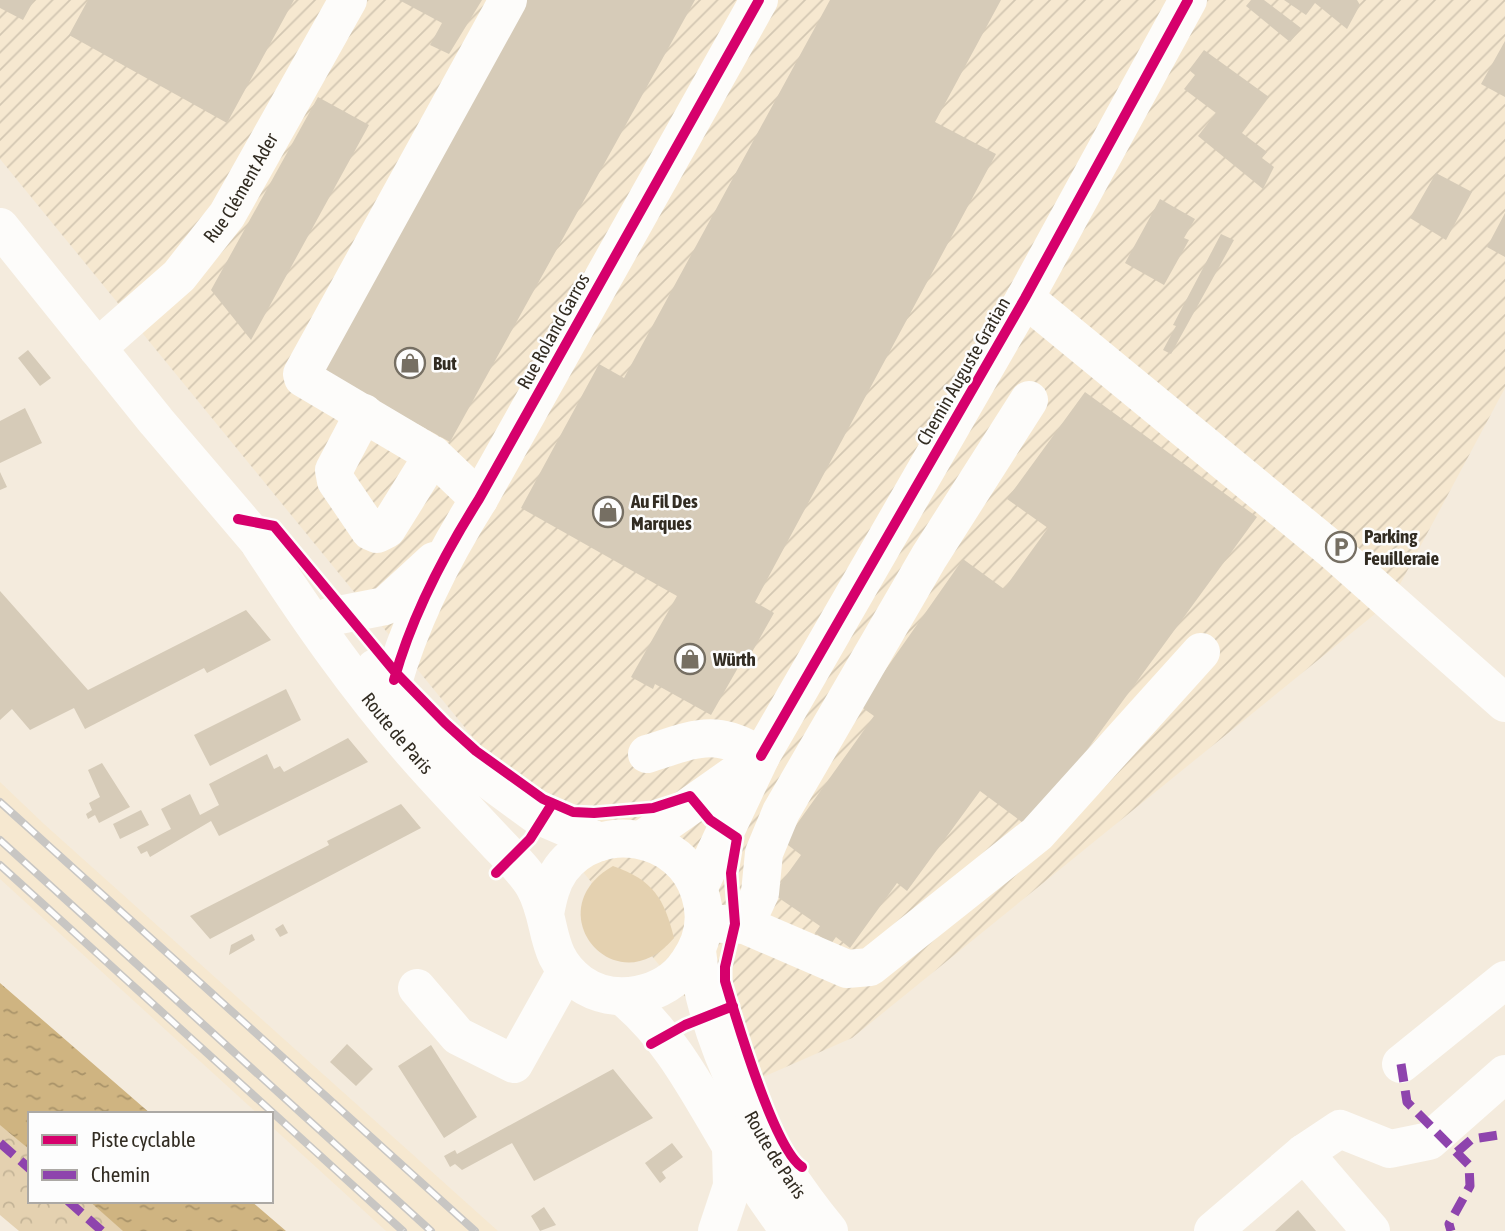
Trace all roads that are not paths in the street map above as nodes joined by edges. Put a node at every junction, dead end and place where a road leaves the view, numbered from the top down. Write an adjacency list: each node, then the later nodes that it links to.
1 (348, 0): 7 (street, Rue Clément Ader)
2 (508, 0): 9 (street)
3 (759, 0): 11 (street, Rue Roland Garros)
4 (1188, 0): 6 (street, Chemin Auguste Gratian)
5 (0, 227): 7 (street, Route de Paris)
6 (1025, 298): 17 (street); 19 (street, Chemin Auguste Gratian)
7 (97, 348): 12 (street, Route de Paris)
8 (1029, 400): 24 (street)
9 (364, 413): 10 (street); 10 (street)
10 (433, 455): 11 (street)
11 (479, 499): 13 (street, Rue Roland Garros)
12 (260, 544): 14 (street, Route de Paris); 22 (street, Route de Paris)
13 (446, 550): 14 (street, Rue Roland Garros); 16 (street, Rue Roland Garros)
14 (329, 617): 16 (street, Route de Paris)
15 (1202, 652): 24 (street)
16 (392, 687): 21 (street, Route de Paris)
17 (1505, 702)
18 (647, 754): 19 (street)
19 (761, 756): 20 (street, Chemin Auguste Gratian); 23 (street, Chemin Auguste Gratian)
20 (643, 839): 21 (street, Route de Paris); 23 (street)
21 (600, 842): 22 (street, Route de Paris)
22 (545, 914): 25 (street, Route de Paris)
23 (700, 920): 24 (street); 28 (street, Route de Paris); 35 (street, Route de Paris)
24 (745, 925)
25 (566, 971): 27 (street); 28 (street, Route de Paris)
26 (1505, 980): 29 (street)
27 (417, 988)
28 (623, 997): 31 (street, Route de Paris)
29 (1401, 1064)
30 (1505, 1074): 32 (street)
31 (732, 1147): 33 (street); 34 (street, Route de Paris)
32 (1304, 1153): 36 (street); 37 (street)
33 (717, 1231)
34 (789, 1231)
35 (829, 1231)
36 (1213, 1231)
37 (1371, 1231)

